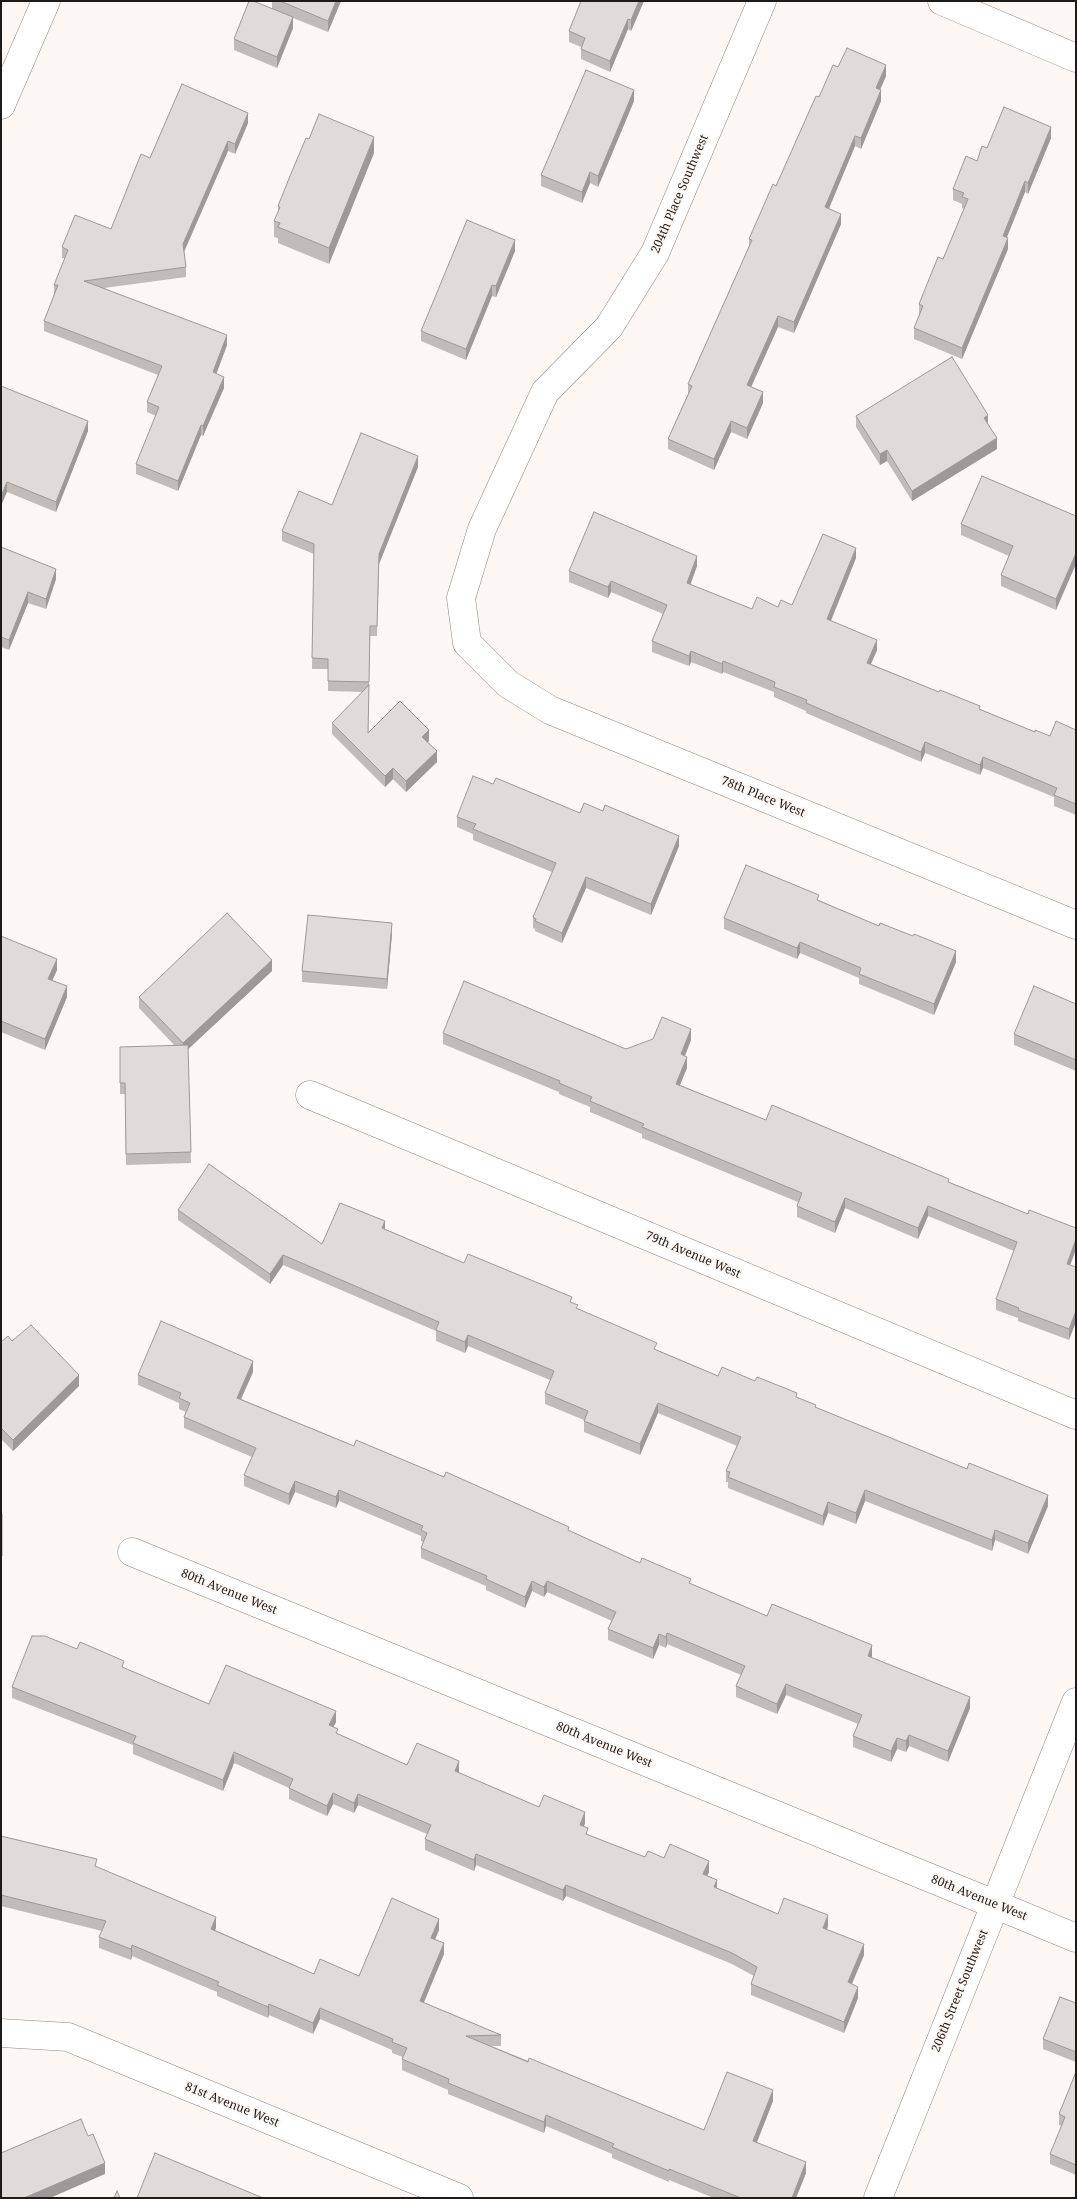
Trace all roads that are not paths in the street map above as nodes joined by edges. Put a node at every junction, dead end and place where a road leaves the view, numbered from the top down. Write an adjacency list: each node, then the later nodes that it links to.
1 (46, 1): 5 (street)
2 (762, 1): 6 (street, 204th Place Southwest)
3 (942, 1): 4 (street)
4 (1076, 58)
5 (1, 105)
6 (467, 643): 7 (street, 78th Place West)
7 (1076, 925)
8 (310, 1095): 9 (street, 79th Avenue West)
9 (1076, 1415)
10 (132, 1552): 12 (street, 80th Avenue West)
11 (1076, 1702): 12 (street, 206th Street Southwest)
12 (994, 1904): 13 (street, 80th Avenue West); 16 (street, 206th Street Southwest)
13 (1076, 1938)
14 (1, 2033): 15 (street, 81st Avenue West)
15 (459, 2198)
16 (878, 2198)

